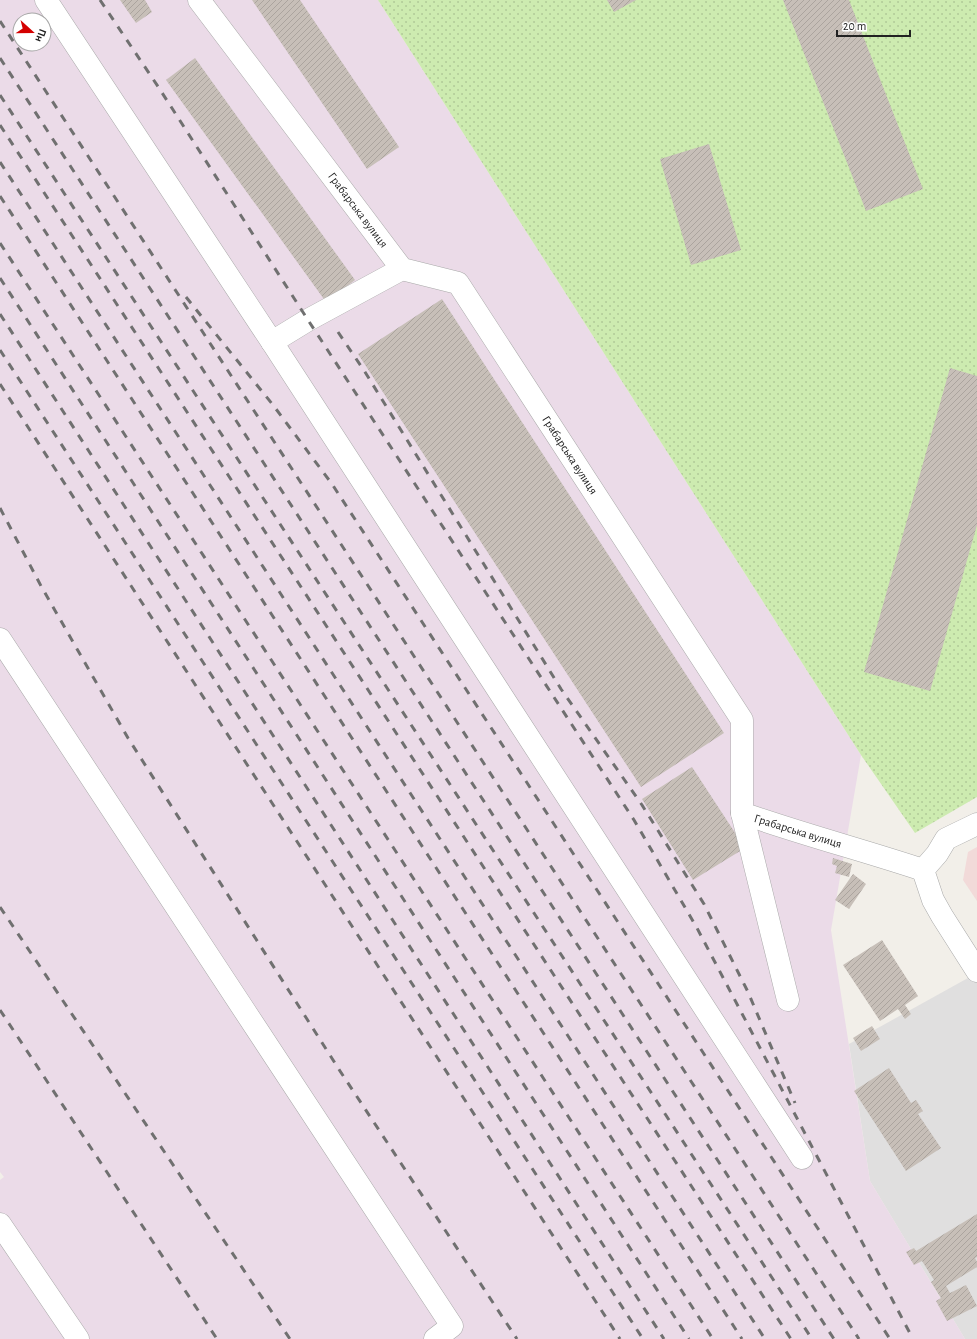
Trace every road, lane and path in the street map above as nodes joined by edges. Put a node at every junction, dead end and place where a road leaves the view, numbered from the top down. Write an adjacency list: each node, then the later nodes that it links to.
1 (46, 0): 4 (street)
2 (199, 0): 3 (street, Грабарська вулиця)
3 (402, 269): 4 (street); 6 (street, Грабарська вулиця)
4 (272, 342): 11 (street)
5 (0, 639): 14 (street)
6 (742, 813): 8 (street, Грабарська вулиця); 10 (street)
7 (977, 824): 8 (street)
8 (923, 870): 9 (street)
9 (977, 971)
10 (788, 1000)
11 (802, 1158)
12 (0, 1224): 13 (street)
13 (78, 1339)
14 (435, 1339)

